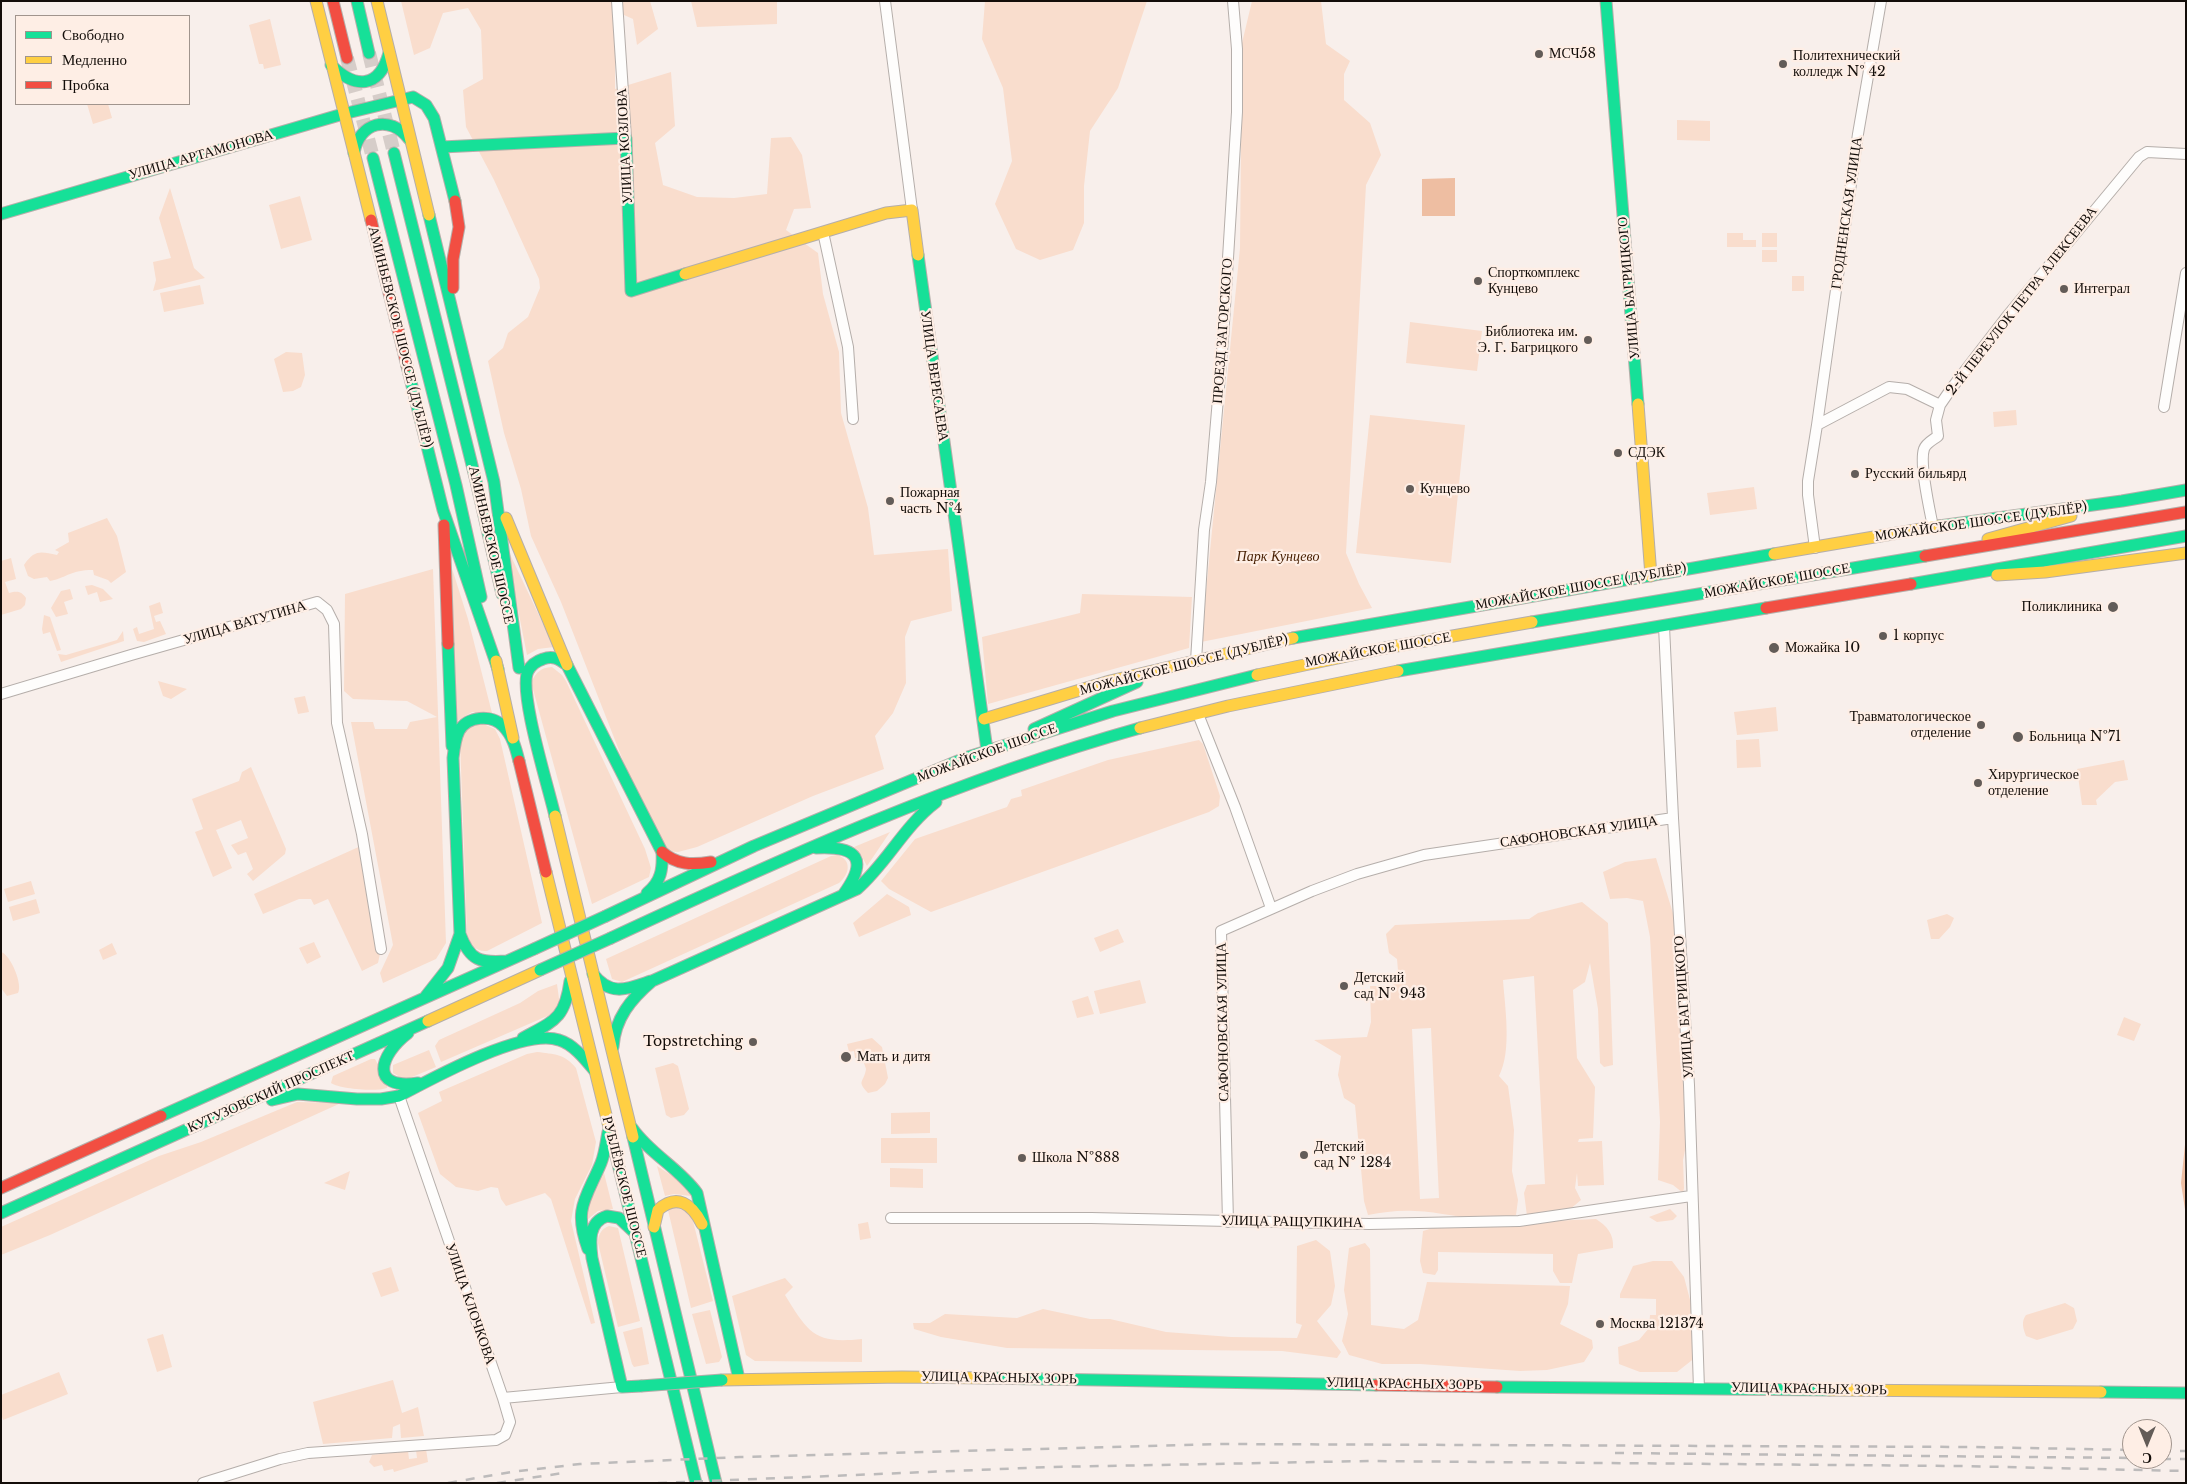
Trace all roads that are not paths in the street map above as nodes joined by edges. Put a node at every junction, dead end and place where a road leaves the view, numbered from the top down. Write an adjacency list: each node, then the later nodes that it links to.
1 (316, 1): 13 (main road, АМИНЬЕВСКОЕ ШОССЕ (ДУБЛЁР))
2 (333, 1): 12 (main road)
3 (357, 1): 11 (main road)
4 (377, 1): 10 (main road)
5 (617, 1): 16 (street, УЛИЦА КОЗЛОВА)
6 (885, 1): 23 (street, УЛИЦА ВЕРЕСАЕВА)
7 (1233, 1): 45 (street, ПРОЕЗД ЗАГОРСКОГО)
8 (1606, 1): 42 (main road, УЛИЦА БАГРИЦКОГО)
9 (1882, 1): 31 (street, ГРОДНЕНСКАЯ УЛИЦА)
10 (389, 52): 13 (main road); 14 (main road)
11 (369, 53)
12 (347, 58)
13 (330, 65): 15 (main road, АМИНЬЕВСКОЕ ШОССЕ (ДУБЛЁР))
14 (401, 100): 15 (main road, УЛИЦА АРТАМОНОВА); 17 (main road); 18 (main road, УЛИЦА АРТАМОНОВА)
15 (343, 114): 21 (main road, АМИНЬЕВСКОЕ ШОССЕ (ДУБЛЁР)); 24 (main road, УЛИЦА АРТАМОНОВА)
16 (626, 138): 18 (main road); 25 (main road, УЛИЦА КОЗЛОВА)
17 (411, 144): 21 (main road); 27 (main road)
18 (442, 147): 27 (main road, УЛИЦА АРТАМОНОВА)
19 (394, 153): 48 (main road, АМИНЬЕВСКОЕ ШОССЕ)
20 (2186, 154): 28 (street, 2-Й ПЕРЕУЛОК ПЕТРА АЛЕКСЕЕВА)
21 (354, 158): 35 (main road, АМИНЬЕВСКОЕ ШОССЕ (ДУБЛЁР))
22 (373, 158): 49 (main road, АМИНЬЕВСКОЕ ШОССЕ)
23 (912, 210): 25 (main road); 53 (main road, УЛИЦА ВЕРЕСАЕВА)
24 (1, 214)
25 (823, 232): 30 (street)
26 (2186, 273): 29 (street)
27 (456, 321): 32 (main road)
28 (1940, 406): 31 (street); 37 (street, 2-Й ПЕРЕУЛОК ПЕТРА АЛЕКСЕЕВА)
29 (2164, 407)
30 (853, 419)
31 (1817, 425): 39 (street, ГРОДНЕНСКАЯ УЛИЦА)
32 (494, 482): 46 (main road); 48 (main road)
33 (2186, 490): 34 (main road, МОЖАЙСКОЕ ШОССЕ (ДУБЛЁР))
34 (2122, 501): 37 (main road, МОЖАЙСКОЕ ШОССЕ (ДУБЛЁР)); 41 (main road)
35 (443, 510): 49 (main road, АМИНЬЕВСКОЕ ШОССЕ (ДУБЛЁР)); 57 (main road)
36 (2186, 512): 41 (main road, МОЖАЙСКОЕ ШОССЕ)
37 (1933, 527): 39 (main road, МОЖАЙСКОЕ ШОССЕ (ДУБЛЁР))
38 (2186, 536): 43 (main road, МОЖАЙСКОЕ ШОССЕ)
39 (1815, 548): 42 (main road, МОЖАЙСКОЕ ШОССЕ (ДУБЛЁР))
40 (2186, 553): 43 (main road)
41 (1932, 555): 55 (main road, МОЖАЙСКОЕ ШОССЕ)
42 (1652, 576): 45 (main road, МОЖАЙСКОЕ ШОССЕ (ДУБЛЁР))
43 (1934, 580): 44 (main road, МОЖАЙСКОЕ ШОССЕ)
44 (1664, 626): 52 (main road, МОЖАЙСКОЕ ШОССЕ); 59 (street, УЛИЦА БАГРИЦКОГО)
45 (1196, 661): 47 (main road, МОЖАЙСКОЕ ШОССЕ (ДУБЛЁР))
46 (567, 665): 51 (main road); 61 (main road)
47 (1175, 667): 53 (main road, МОЖАЙСКОЕ ШОССЕ (ДУБЛЁР)); 55 (main road)
48 (519, 668): 51 (main road, АМИНЬЕВСКОЕ ШОССЕ)
49 (498, 669): 54 (main road, АМИНЬЕВСКОЕ ШОССЕ)
50 (1, 694): 69 (street, УЛИЦА ВАТУТИНА)
51 (526, 696): 68 (main road, АМИНЬЕВСКОЕ ШОССЕ)
52 (1198, 714): 58 (main road, МОЖАЙСКОЕ ШОССЕ); 66 (street)
53 (984, 719): 56 (main road, УЛИЦА ВЕРЕСАЕВА)
54 (515, 744): 57 (main road); 63 (main road, АМИНЬЕВСКОЕ ШОССЕ)
55 (1006, 744): 56 (main road, МОЖАЙСКОЕ ШОССЕ)
56 (987, 750): 62 (main road, МОЖАЙСКОЕ ШОССЕ)
57 (453, 758): 67 (main road)
58 (955, 789): 60 (main road, МОЖАЙСКОЕ ШОССЕ); 64 (main road)
59 (1673, 818): 66 (street, САФОНОВСКАЯ УЛИЦА); 87 (street, УЛИЦА БАГРИЦКОГО)
60 (808, 849): 64 (main road); 73 (main road, МОЖАЙСКОЕ ШОССЕ, bridge)
61 (662, 852): 62 (main road); 65 (main road)
62 (727, 859): 65 (main road, МОЖАЙСКОЕ ШОССЕ)
63 (550, 892): 74 (main road, РУБЛЁВСКОЕ ШОССЕ)
64 (842, 896): 75 (main road)
65 (640, 899): 70 (main road, МОЖАЙСКОЕ ШОССЕ, bridge)
66 (1271, 908): 90 (street, САФОНОВСКАЯ УЛИЦА)
67 (460, 934): 71 (main road); 76 (main road)
68 (583, 938): 72 (main road, РУБЛЁВСКОЕ ШОССЕ)
69 (381, 949)
70 (534, 949): 71 (main road, КУТУЗОВСКИЙ ПРОСПЕКТ)
71 (507, 962): 76 (main road, КУТУЗОВСКИЙ ПРОСПЕКТ)
72 (591, 969): 75 (main road); 79 (main road, РУБЛЁВСКОЕ ШОССЕ)
73 (540, 970): 77 (main road, КУТУЗОВСКИЙ ПРОСПЕКТ)
74 (571, 975): 78 (main road); 80 (main road, РУБЛЁВСКОЕ ШОССЕ)
75 (652, 981): 79 (main road)
76 (422, 1000): 86 (main road, КУТУЗОВСКИЙ ПРОСПЕКТ)
77 (421, 1024): 81 (main road); 83 (main road, КУТУЗОВСКИЙ ПРОСПЕКТ)
78 (515, 1042): 80 (main road); 81 (main road)
79 (613, 1060): 84 (main road, РУБЛЁВСКОЕ ШОССЕ)
80 (597, 1074): 85 (main road, РУБЛЁВСКОЕ ШОССЕ)
81 (426, 1082): 82 (main road)
82 (399, 1096): 83 (main road); 99 (street, УЛИЦА КЛОЧКОВА)
83 (222, 1114): 88 (main road, КУТУЗОВСКИЙ ПРОСПЕКТ)
84 (628, 1120): 91 (main road, РУБЛЁВСКОЕ ШОССЕ); 92 (main road)
85 (609, 1126): 93 (main road, РУБЛЁВСКОЕ ШОССЕ); 94 (main road)
86 (1, 1188)
87 (1691, 1196): 90 (street, УЛИЦА РАЩУПКИНА); 97 (street, УЛИЦА БАГРИЦКОГО)
88 (1, 1213)
89 (891, 1218): 90 (street, УЛИЦА РАЩУПКИНА)
90 (1228, 1222)
91 (654, 1228): 92 (main road); 102 (main road, РУБЛЁВСКОЕ ШОССЕ)
92 (704, 1228): 95 (main road)
93 (636, 1233): 94 (main road); 101 (main road, РУБЛЁВСКОЕ ШОССЕ)
94 (592, 1258): 96 (main road)
95 (740, 1379): 96 (main road, УЛИЦА КРАСНЫХ ЗОРЬ, bridge); 97 (main road, УЛИЦА КРАСНЫХ ЗОРЬ)
96 (622, 1387): 99 (street)
97 (1699, 1389): 98 (main road, УЛИЦА КРАСНЫХ ЗОРЬ)
98 (2186, 1393)
99 (503, 1398): 100 (street, УЛИЦА КЛОЧКОВА)
100 (203, 1483)
101 (696, 1483)
102 (716, 1483)

